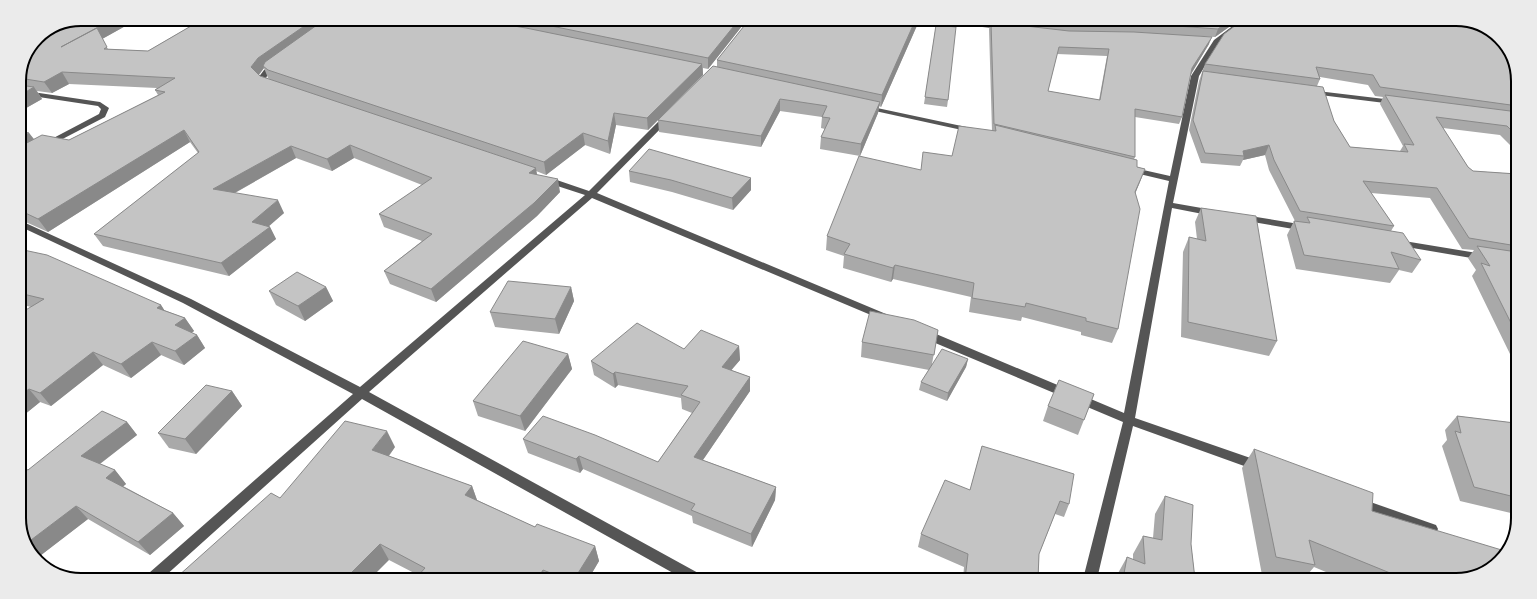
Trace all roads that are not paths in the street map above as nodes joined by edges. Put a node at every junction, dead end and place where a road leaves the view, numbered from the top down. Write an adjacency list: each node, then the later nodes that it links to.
1 (993, 26): 3 (street)
2 (1235, 26): 15 (street)
3 (1013, 28)
4 (284, 58): 5 (street)
5 (284, 90)
6 (1305, 91): 8 (street)
7 (26, 93): 12 (street)
8 (1400, 103)
9 (859, 106): 11 (street)
10 (673, 112): 16 (street)
11 (976, 131)
12 (40, 149)
13 (1120, 166): 15 (street)
14 (538, 177): 16 (street)
15 (1173, 179): 17 (street)
16 (591, 194): 24 (street); 26 (street)
17 (1168, 205): 18 (street); 27 (street)
18 (1222, 214)
19 (1237, 217): 21 (street)
20 (26, 226): 26 (street)
21 (1315, 229)
22 (1385, 241): 23 (street)
23 (1493, 259)
24 (893, 321)
25 (915, 330): 27 (street)
26 (361, 393): 31 (street); 32 (street)
27 (1129, 420): 28 (street); 33 (street)
28 (1271, 471)
29 (1345, 498): 30 (street)
30 (1442, 533)
31 (158, 573)
32 (686, 573)
33 (1091, 573)

